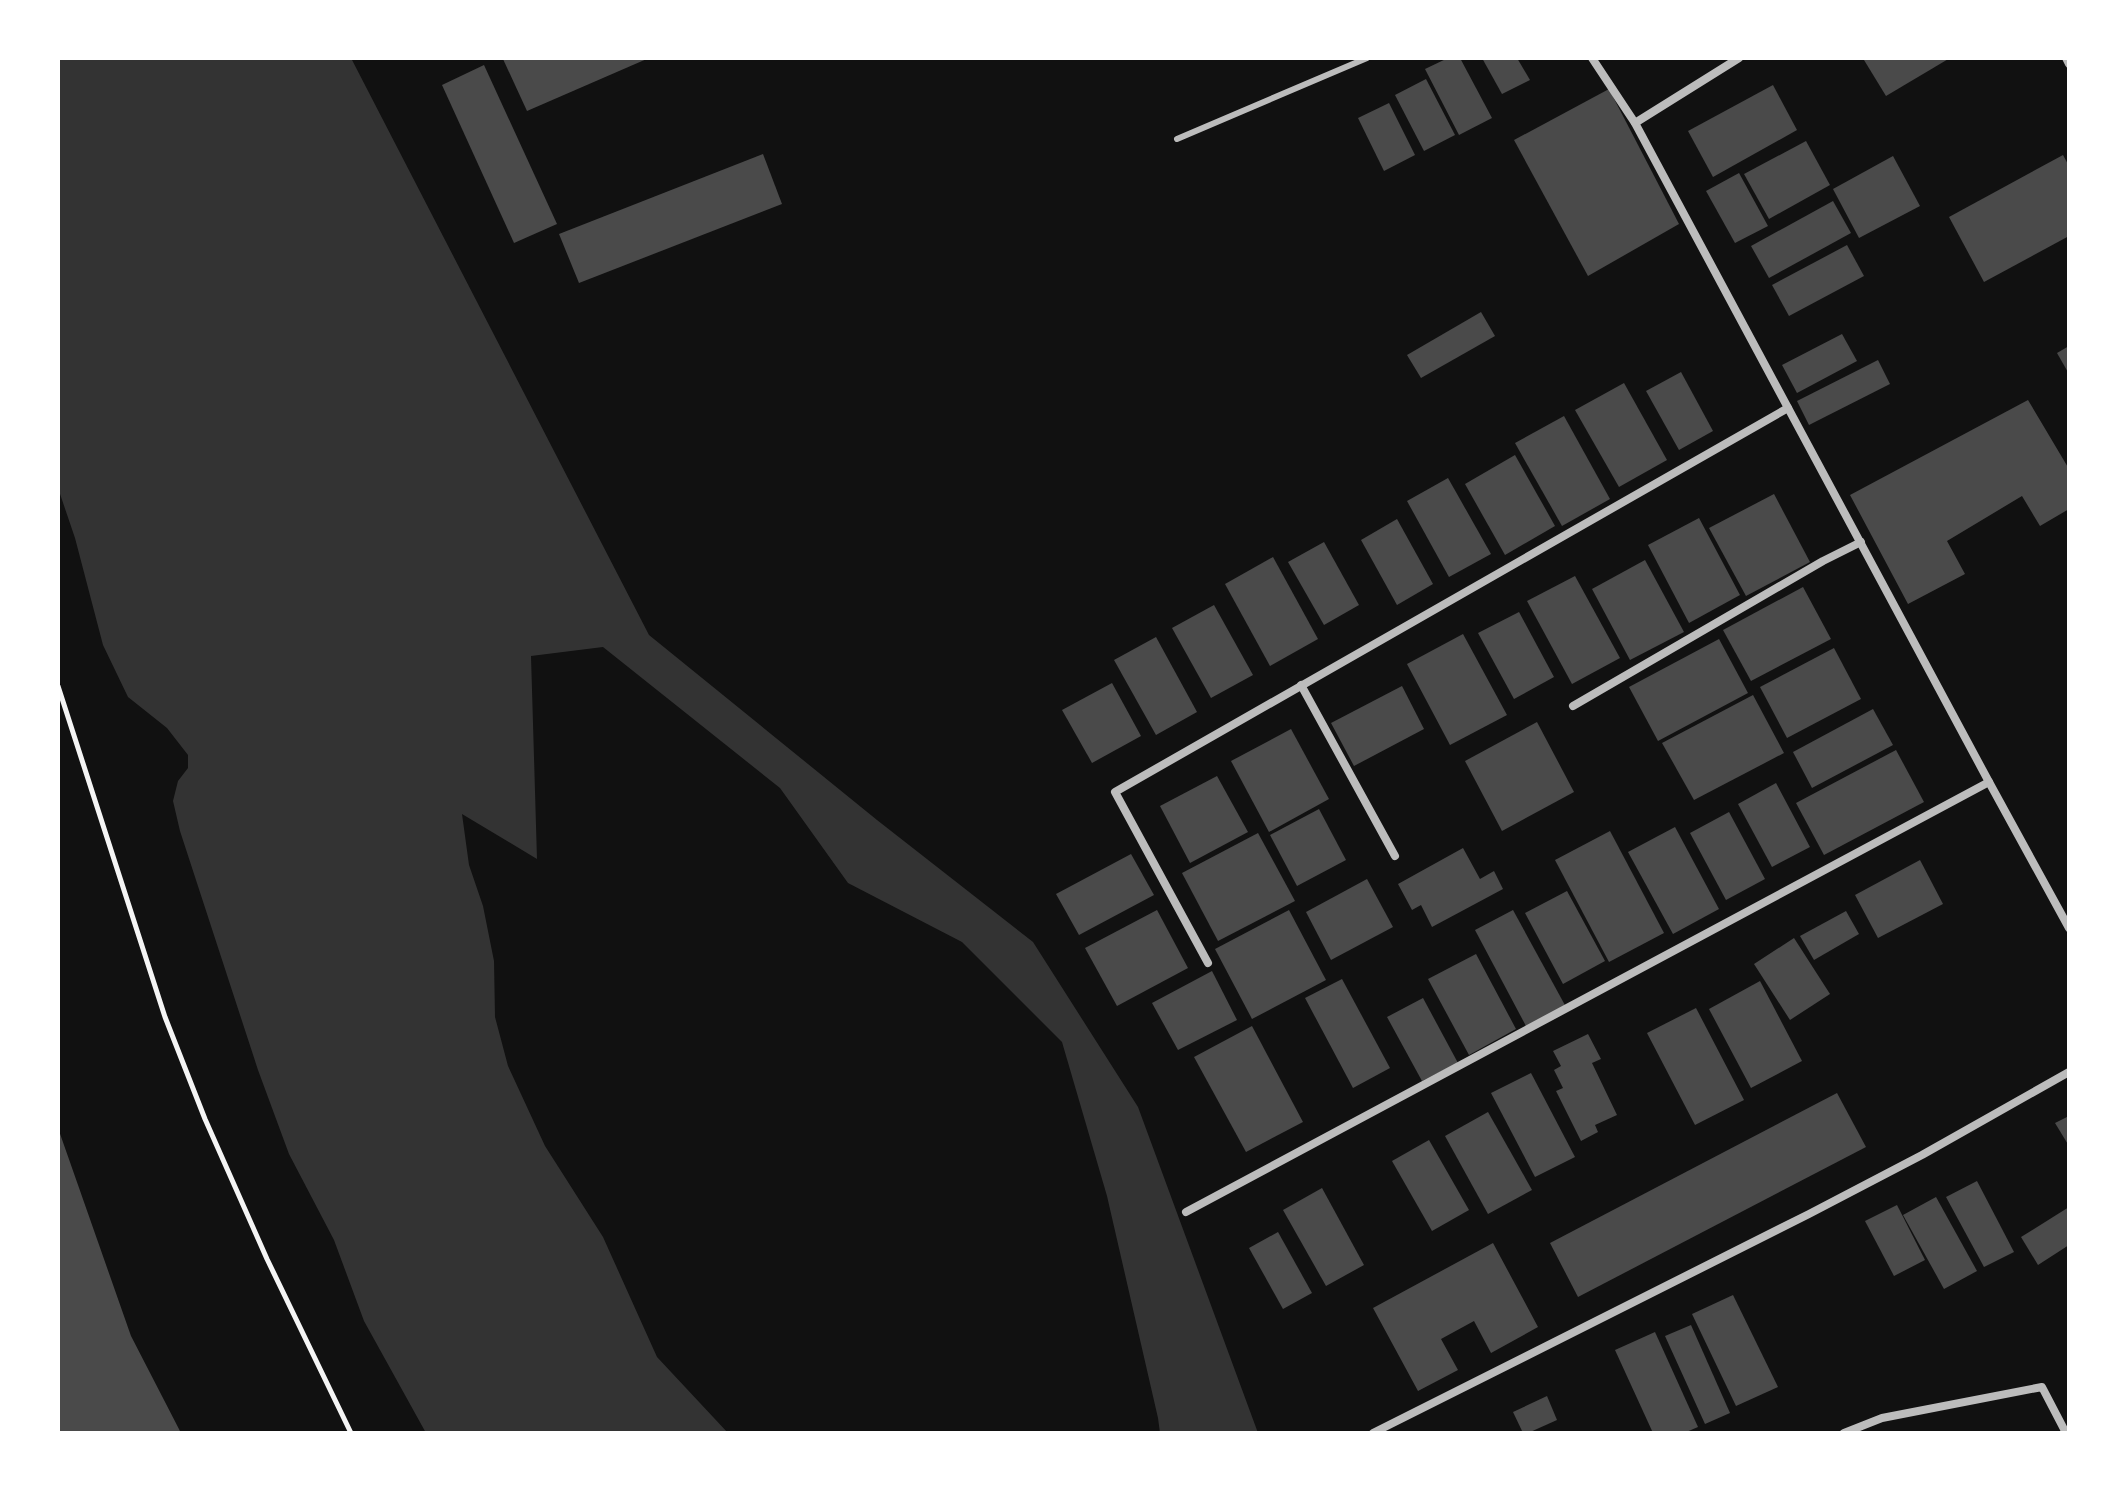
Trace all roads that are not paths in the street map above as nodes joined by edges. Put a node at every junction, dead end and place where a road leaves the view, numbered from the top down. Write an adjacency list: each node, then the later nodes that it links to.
1 (1367, 58): 7 (lane)
2 (1592, 58): 6 (street)
3 (1739, 58): 6 (street)
4 (2066, 58): 5 (street)
5 (2069, 64)
6 (1635, 123): 8 (street)
7 (1177, 139)
8 (1788, 408): 9 (street); 10 (street)
9 (1861, 542): 11 (street); 12 (street)
10 (1301, 685): 13 (street); 16 (street)
11 (1573, 706)
12 (1989, 782): 14 (street); 18 (street)
13 (1395, 856)
14 (2066, 914): 15 (street)
15 (2069, 928)
16 (1208, 963)
17 (2069, 1072): 19 (street)
18 (1186, 1212)
19 (1373, 1433)
20 (1844, 1433): 21 (street)
21 (2066, 1433)

